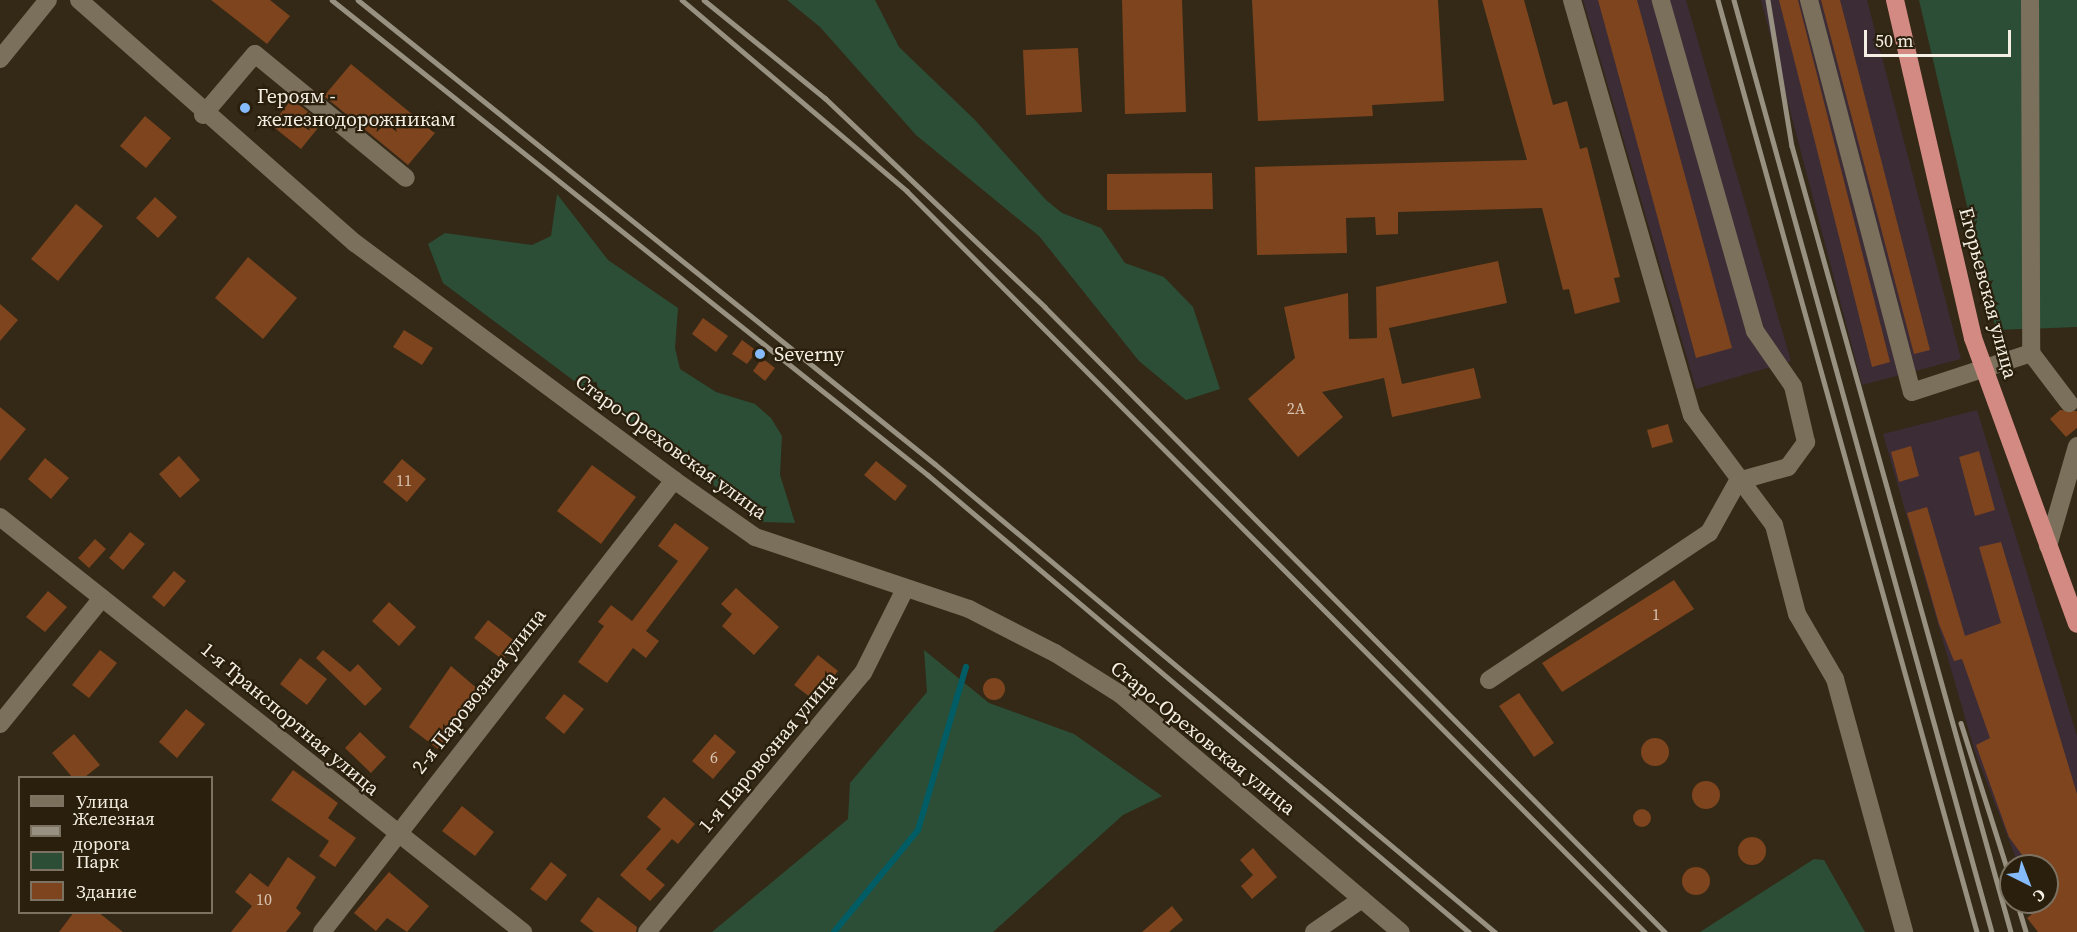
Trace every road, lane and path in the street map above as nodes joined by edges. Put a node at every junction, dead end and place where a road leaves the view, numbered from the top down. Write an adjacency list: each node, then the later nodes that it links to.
1 (48, 0): 8 (street)
2 (79, 0): 9 (street, Старо-Ореховская улица)
3 (1572, 0): 16 (street)
4 (1661, 0): 16 (street)
5 (1809, 0): 12 (street)
6 (1895, 0): 12 (highway, Егорьевская улица)
7 (2030, 0): 11 (street)
8 (0, 59)
9 (203, 115): 10 (street); 15 (street, Старо-Ореховская улица)
10 (406, 178)
11 (2031, 353): 12 (street); 13 (street)
12 (1982, 369): 18 (highway, Егорьевская улица)
13 (2069, 403)
14 (2077, 446): 18 (street)
15 (674, 480): 19 (street, Старо-Ореховская улица); 24 (street, 2-я Паровозная улица)
16 (1738, 481): 22 (street); 31 (street)
17 (0, 517): 20 (street, 1-я Транспортная улица)
18 (2048, 546): 21 (highway, Егорьевская улица)
19 (905, 589): 25 (street, Старо-Ореховская улица); 28 (street, 1-я Паровозная улица)
20 (102, 598): 23 (street); 24 (street, 1-я Транспортная улица)
21 (2077, 624)
22 (1489, 680)
23 (0, 724)
24 (396, 834): 26 (street, 2-я Паровозная улица); 27 (street, 1-я Транспортная улица)
25 (1362, 899): 29 (street); 30 (street, Старо-Ореховская улица)
26 (322, 932)
27 (523, 932)
28 (647, 932)
29 (1314, 932)
30 (1401, 932)
31 (1904, 932)

